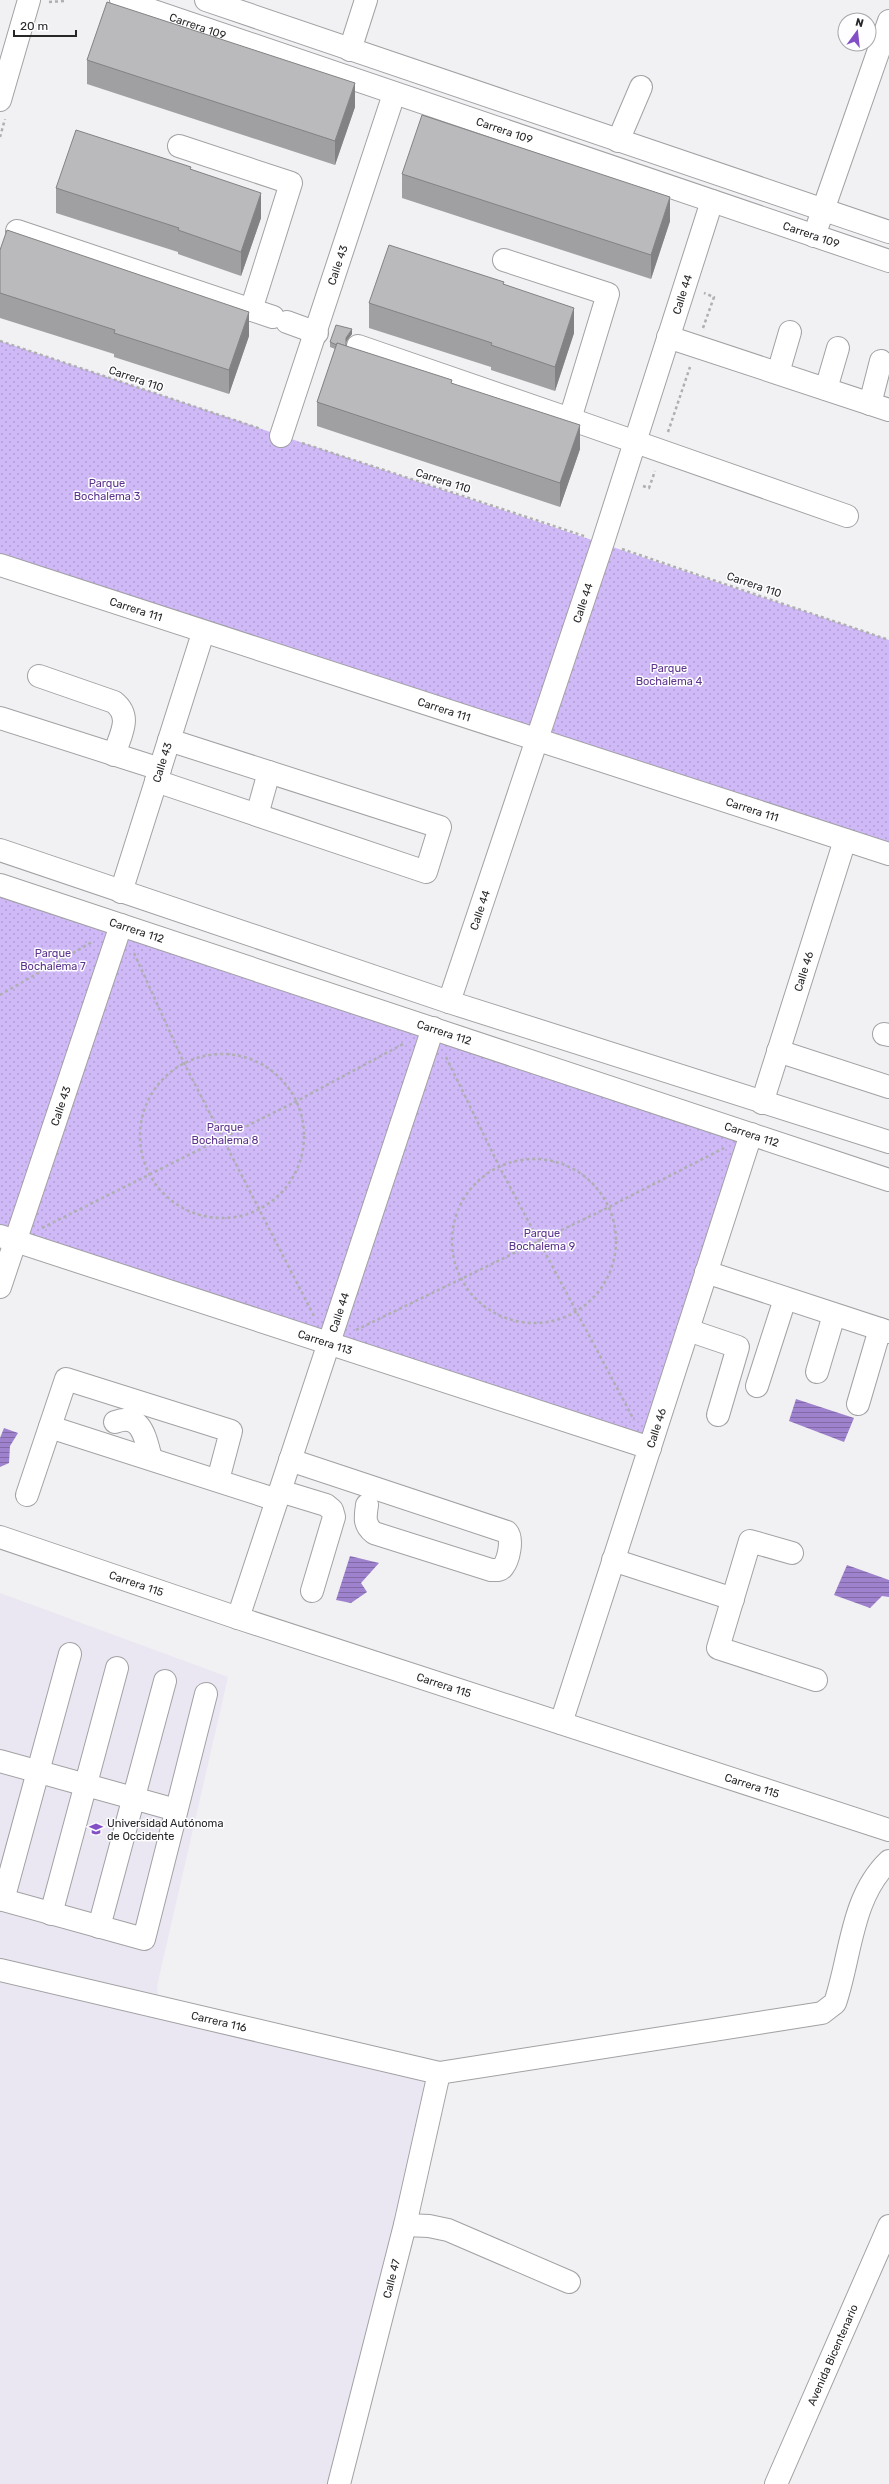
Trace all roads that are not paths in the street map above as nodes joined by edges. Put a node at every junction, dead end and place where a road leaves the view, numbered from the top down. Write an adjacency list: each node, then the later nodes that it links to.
1 (28, 0): 9 (street)
2 (121, 0): 8 (street, Carrera 109)
3 (206, 0): 6 (street)
4 (366, 0): 6 (street)
5 (889, 21): 13 (street)
6 (350, 50): 10 (street)
7 (641, 87): 10 (street)
8 (394, 94): 12 (street, Carrera 109); 21 (street, Calle 43)
9 (0, 100)
10 (618, 141): 13 (street)
11 (179, 146): 19 (street)
12 (712, 201): 16 (street, Carrera 109); 22 (street, Calle 44)
13 (822, 210): 15 (street); 16 (street)
14 (17, 231): 19 (street)
15 (889, 232)
16 (814, 236): 18 (street, Carrera 109)
17 (504, 260): 29 (street)
18 (889, 261)
19 (251, 310): 21 (street)
20 (790, 332): 26 (street)
21 (317, 333): 30 (street, Calle 43)
22 (668, 337): 26 (street); 31 (street, Calle 44)
23 (358, 346): 29 (street)
24 (838, 348): 27 (street)
25 (881, 361): 28 (street)
26 (778, 373): 27 (street)
27 (826, 389): 28 (street)
28 (879, 407)
29 (570, 419): 31 (street)
30 (281, 436)
31 (635, 442): 32 (street); 37 (street, Calle 44)
32 (847, 516)
33 (0, 565): 34 (street, Carrera 111)
34 (203, 633): 37 (street, Carrera 111); 38 (street, Calle 43)
35 (38, 676): 39 (street)
36 (0, 718): 39 (street)
37 (535, 739): 43 (street, Carrera 111); 49 (street, Calle 44)
38 (170, 740): 40 (street); 41 (street, Calle 43)
39 (114, 755): 41 (street)
40 (269, 772): 42 (street); 42 (street)
41 (158, 775): 42 (street); 47 (street, Calle 43)
42 (257, 815)
43 (845, 840): 45 (street, Carrera 111); 51 (street, Calle 46)
44 (0, 850): 47 (street)
45 (889, 854)
46 (0, 885): 48 (street, Carrera 112)
47 (121, 892): 49 (street)
48 (122, 925): 50 (street, Carrera 112); 57 (street, Calle 43)
49 (449, 1002): 53 (street)
50 (432, 1028): 54 (street, Carrera 112); 64 (street, Calle 44)
51 (778, 1051): 52 (street); 53 (street, Calle 46)
52 (889, 1086)
53 (762, 1103): 55 (street)
54 (751, 1134): 56 (street, Carrera 112); 58 (street, Calle 46)
55 (889, 1142)
56 (889, 1180)
57 (8, 1239): 59 (street, Calle 43); 64 (street, Carrera 113)
58 (706, 1272): 60 (street); 62 (street, Calle 46)
59 (0, 1287)
60 (784, 1299): 61 (street); 66 (street)
61 (834, 1315): 63 (street); 65 (street)
62 (688, 1330): 68 (street); 71 (street, Calle 46)
63 (885, 1331): 67 (street)
64 (329, 1343): 71 (street, Carrera 113); 73 (street, Calle 44)
65 (817, 1372)
66 (757, 1386)
67 (858, 1404)
68 (718, 1415)
69 (115, 1422): 72 (street)
70 (50, 1427): 72 (street); 74 (street); 75 (street)
71 (650, 1448): 80 (street, Calle 46)
72 (151, 1458): 74 (street)
73 (290, 1460): 76 (street, Calle 44); 77 (street)
74 (218, 1480): 76 (street)
75 (27, 1495)
76 (279, 1495): 81 (street); 83 (street, Calle 44)
77 (367, 1505)
78 (0, 1537): 83 (street, Carrera 115)
79 (792, 1554): 82 (street)
80 (613, 1560): 82 (street); 89 (street, Calle 46)
81 (312, 1591)
82 (733, 1599): 86 (street)
83 (238, 1618): 89 (street, Carrera 115)
84 (70, 1654): 91 (street)
85 (117, 1668): 92 (street)
86 (816, 1680)
87 (165, 1681): 93 (street)
88 (206, 1694): 94 (street)
89 (561, 1723): 95 (street, Carrera 115)
90 (0, 1761): 91 (street)
91 (38, 1772): 92 (street); 97 (street)
92 (86, 1785): 93 (street); 98 (street)
93 (134, 1798): 94 (street); 99 (street)
94 (176, 1810): 99 (street)
95 (889, 1830)
96 (889, 1861): 101 (street)
97 (2, 1900): 98 (street)
98 (51, 1914): 99 (street)
99 (99, 1927)
100 (0, 1970): 101 (street, Carrera 116)
101 (439, 2073): 102 (street, Calle 47)
102 (405, 2225): 104 (street); 105 (street, Calle 47)
103 (889, 2226): 106 (street, Avenida Bicentenario)
104 (569, 2282)
105 (339, 2484)
106 (776, 2484)

